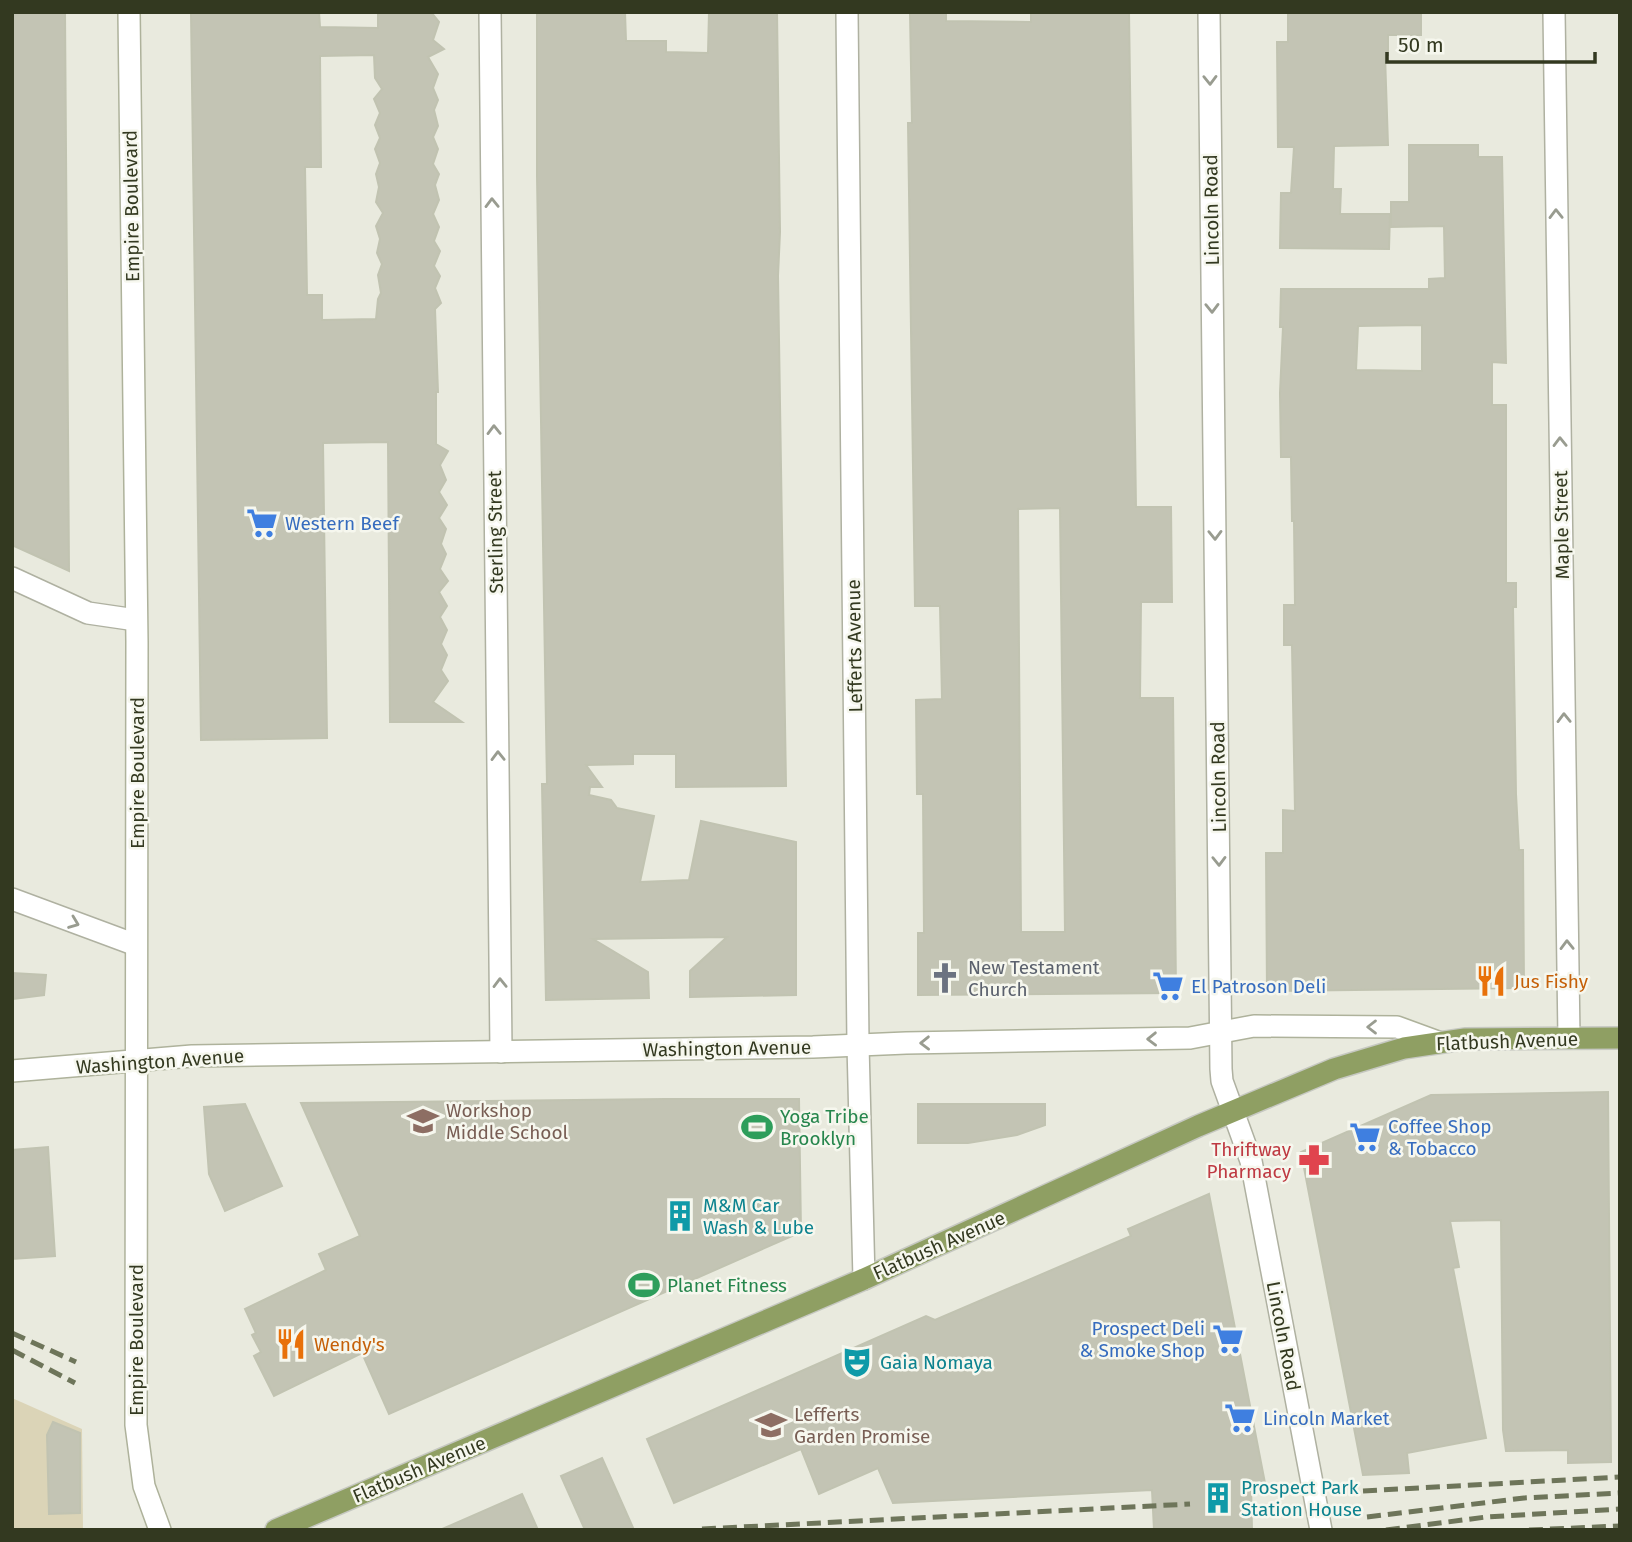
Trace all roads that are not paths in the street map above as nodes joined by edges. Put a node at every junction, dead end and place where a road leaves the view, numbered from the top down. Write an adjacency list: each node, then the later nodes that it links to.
1 (129, 12): 7 (street, Empire Boulevard)
2 (490, 12): 15 (street, Sterling Street, one-way to 2)
3 (847, 12): 14 (street, Lefferts Avenue)
4 (1209, 12): 10 (street, Lincoln Road, one-way to 10)
5 (1553, 12): 11 (street, Maple Street, one-way to 5)
6 (12, 578): 7 (street)
7 (136, 620): 9 (street, Empire Boulevard)
8 (12, 899): 9 (street, one-way to 9)
9 (136, 945): 16 (street, Empire Boulevard)
10 (1220, 1033): 13 (street, Washington Avenue, one-way to 10); 14 (street, Washington Avenue, one-way to 14); 18 (street, Lincoln Road)
11 (1569, 1038): 12 (main road, Flatbush Avenue); 13 (main road, Flatbush Avenue)
12 (1620, 1038)
13 (1438, 1042): 18 (main road, Flatbush Avenue)
14 (858, 1045): 15 (street, Washington Avenue); 19 (street, Lefferts Avenue)
15 (501, 1052): 16 (street, Washington Avenue)
16 (136, 1059): 17 (street, Washington Avenue); 20 (street, Empire Boulevard)
17 (12, 1071)
18 (1234, 1113): 19 (main road, Flatbush Avenue); 22 (street, Lincoln Road)
19 (864, 1279): 21 (main road, Flatbush Avenue)
20 (160, 1530)
21 (276, 1530)
22 (1321, 1530)

